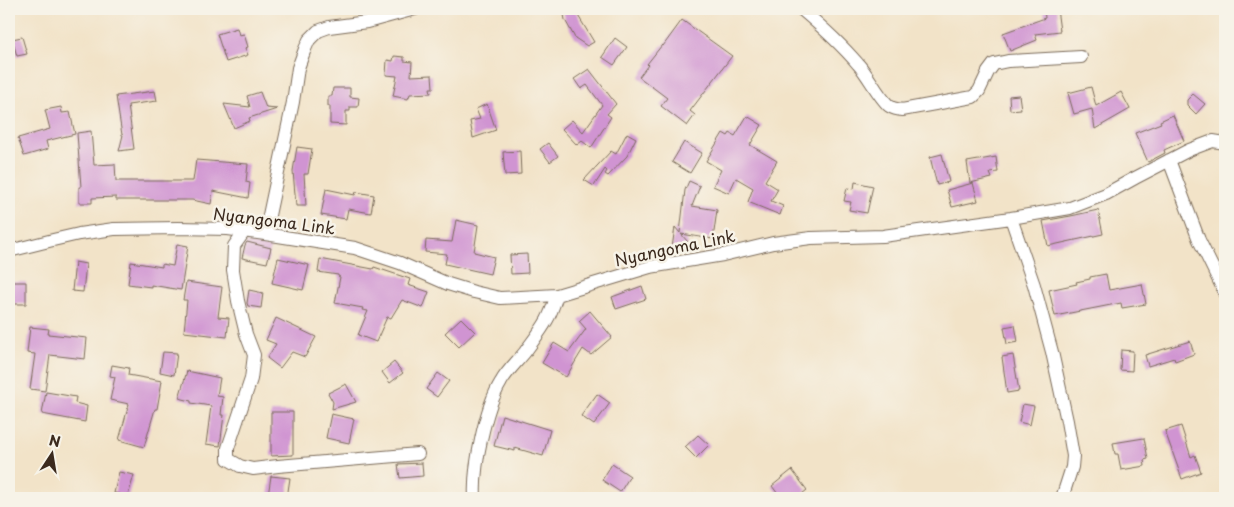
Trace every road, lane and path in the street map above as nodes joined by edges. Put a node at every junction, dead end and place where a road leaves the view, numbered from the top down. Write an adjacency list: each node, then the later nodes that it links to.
1 (415, 9): 8 (street)
2 (801, 9): 3 (street)
3 (1081, 57)
4 (1225, 143): 5 (street, Nyangoma Link)
5 (1169, 160): 6 (street, Nyangoma Link); 10 (street)
6 (1011, 218): 11 (street, Nyangoma Link); 14 (street)
7 (244, 232): 8 (street, Nyangoma Link); 9 (street, Nyangoma Link); 12 (street)
8 (265, 234): 11 (street, Nyangoma Link)
9 (9, 251)
10 (1225, 293)
11 (557, 295): 13 (street)
12 (418, 454)
13 (475, 498)
14 (1062, 498)

